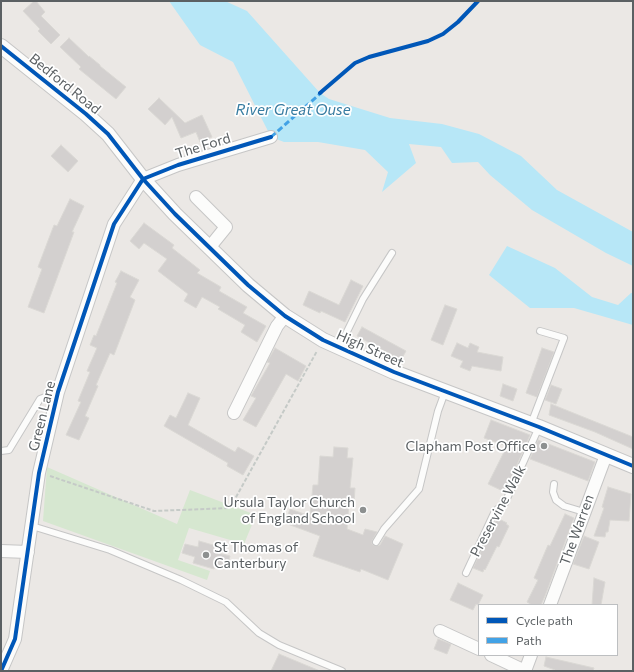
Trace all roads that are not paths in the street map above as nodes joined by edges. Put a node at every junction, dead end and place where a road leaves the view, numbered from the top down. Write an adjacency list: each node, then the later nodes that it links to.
1 (1, 46): 3 (street, Bedford Road)
2 (271, 137): 3 (street, The Ford)
3 (143, 179): 5 (street, High Street); 10 (street, Green Lane)
4 (196, 197): 5 (street)
5 (208, 248): 7 (street, High Street)
6 (392, 252): 9 (lane)
7 (285, 316): 9 (street, High Street); 12 (street)
8 (540, 331): 13 (lane, Preservine Walk)
9 (340, 348): 11 (street, High Street)
10 (58, 392): 14 (lane); 19 (street, Green Lane)
11 (444, 392): 13 (street, High Street); 20 (lane)
12 (234, 413)
13 (535, 426): 15 (street, High Street); 23 (lane, Preservine Walk)
14 (1, 450)
15 (606, 455): 16 (street, High Street); 18 (street, The Warren)
16 (633, 466)
17 (554, 484): 18 (lane)
18 (584, 512): 24 (street, The Warren)
19 (32, 526): 22 (street, Green Lane); 30 (lane)
20 (376, 542)
21 (1, 551): 22 (street)
22 (28, 552): 29 (street, Green Lane)
23 (466, 573)
24 (551, 604)
25 (440, 631): 26 (street)
26 (478, 649)
27 (493, 656): 31 (street)
28 (531, 656): 31 (street)
29 (1, 671)
30 (342, 671)
31 (525, 671)

